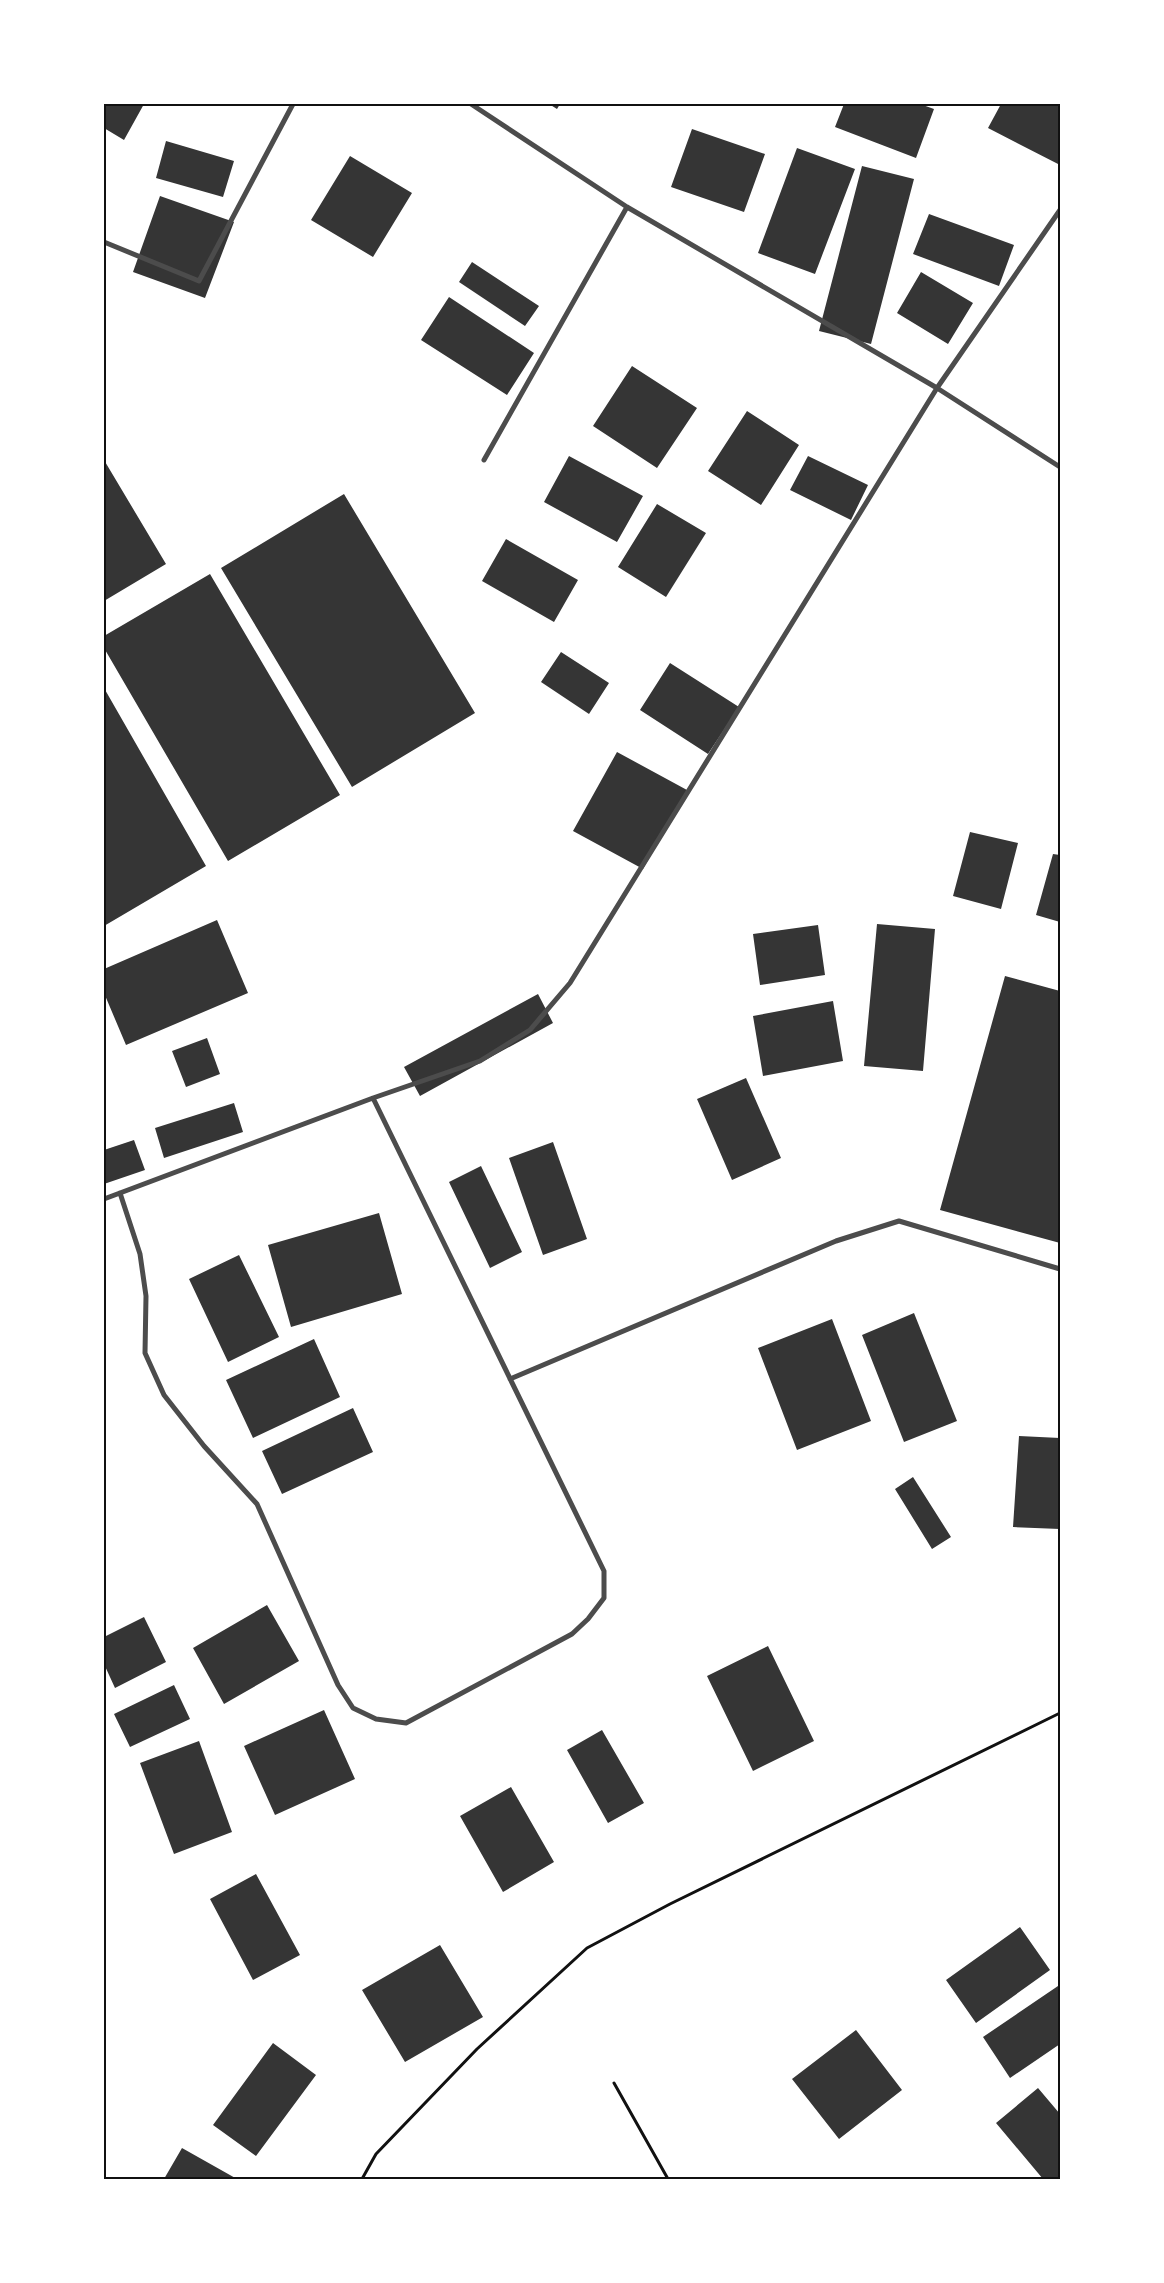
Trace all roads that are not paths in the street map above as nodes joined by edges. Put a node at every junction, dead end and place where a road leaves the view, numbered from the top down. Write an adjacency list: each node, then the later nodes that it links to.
1 (293, 104): 5 (street)
2 (471, 104): 3 (street)
3 (627, 207): 6 (street); 7 (street)
4 (1060, 210): 6 (street)
5 (104, 242)
6 (937, 388): 8 (street); 9 (street)
7 (484, 460)
8 (1060, 467)
9 (373, 1098): 10 (street); 13 (street)
10 (120, 1193): 11 (street); 13 (street)
11 (104, 1199)
12 (1060, 1269): 13 (street)
13 (510, 1379)

